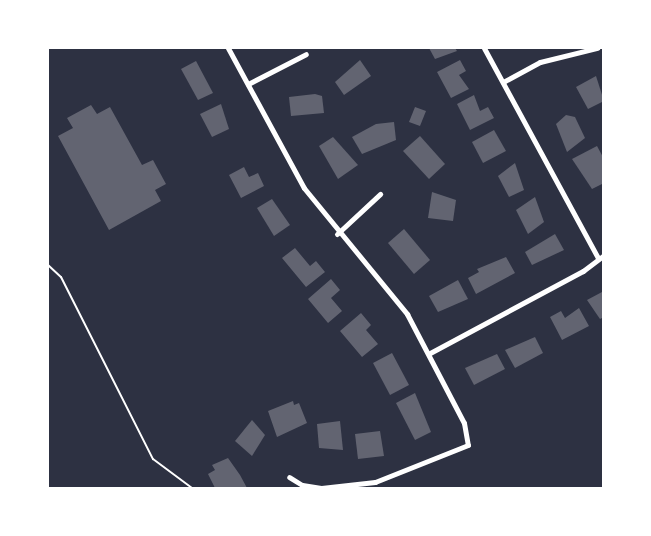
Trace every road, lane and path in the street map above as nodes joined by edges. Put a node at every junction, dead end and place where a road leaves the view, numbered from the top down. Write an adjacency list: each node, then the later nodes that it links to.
1 (228, 48): 6 (street)
2 (484, 48): 5 (street)
3 (597, 48): 5 (street)
4 (306, 54): 6 (street)
5 (503, 82): 9 (street)
6 (248, 84): 8 (street)
7 (380, 194): 8 (street)
8 (337, 234): 11 (street)
9 (601, 256): 11 (street)
10 (48, 265): 13 (path)
11 (430, 353): 12 (street)
12 (289, 477)
13 (192, 488)

